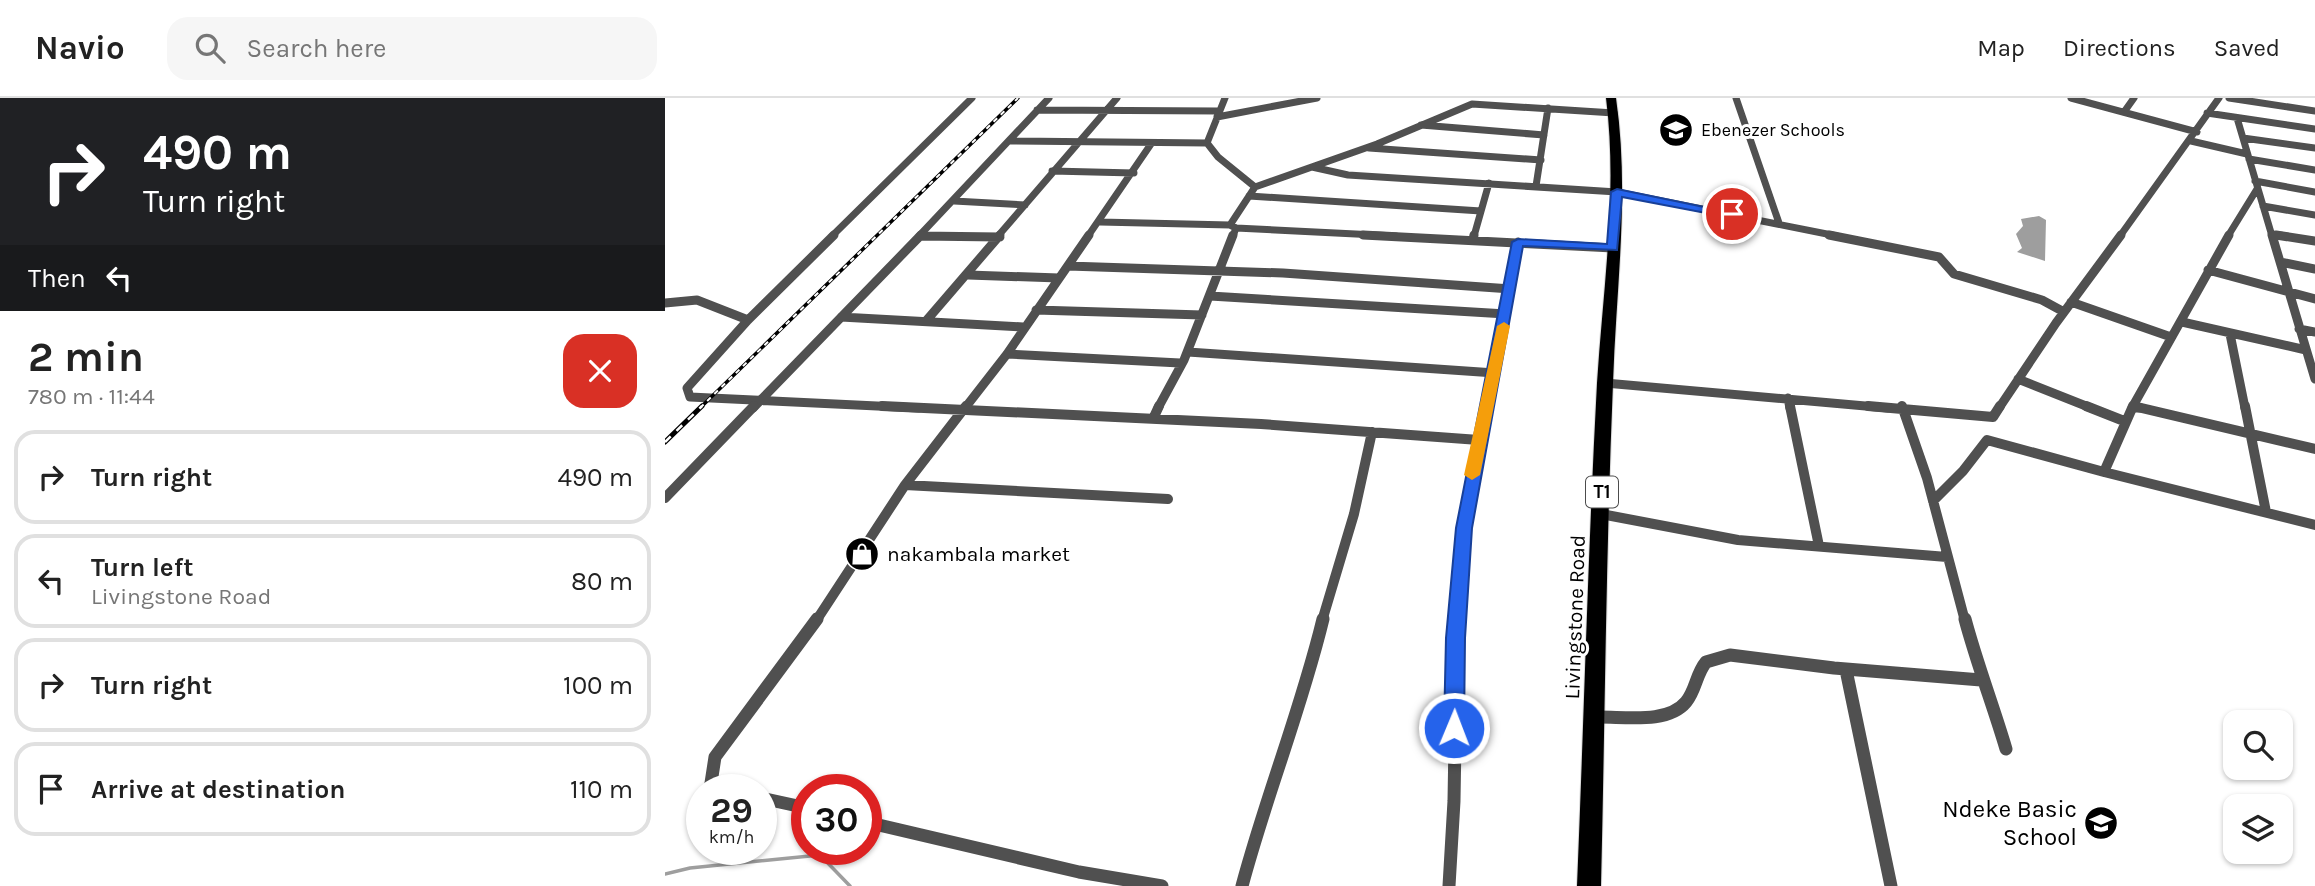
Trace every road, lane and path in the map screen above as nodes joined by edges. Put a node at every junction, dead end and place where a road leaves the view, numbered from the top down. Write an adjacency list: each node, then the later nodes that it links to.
1 (972, 98): 78 (street)
2 (1049, 98): 13 (street)
3 (1117, 98): 14 (street)
4 (1225, 98): 18 (street)
5 (1317, 98): 18 (street)
6 (1736, 98): 51 (street)
7 (2071, 98): 16 (street)
8 (2134, 98): 16 (street)
9 (2219, 98): 17 (street)
10 (2229, 98): 15 (street)
11 (1613, 105): 12 (street); 43 (highway, Livingstone Road / T1)
12 (1548, 108): 20 (street); 23 (street)
13 (1037, 110): 14 (street); 25 (street)
14 (1107, 110): 18 (street); 28 (street)
15 (2315, 111)
16 (2125, 112): 22 (street)
17 (2207, 113): 19 (street); 22 (street)
18 (1217, 114): 27 (street)
19 (2237, 118): 21 (street); 24 (street)
20 (1421, 125): 23 (street); 30 (street)
21 (2315, 129)
22 (2197, 132): 26 (street)
23 (1544, 135): 33 (street)
24 (2243, 138): 31 (street); 32 (street)
25 (1011, 141): 28 (street); 45 (street)
26 (2191, 141): 32 (street); 71 (street)
27 (1207, 143): 29 (street); 41 (street)
28 (1076, 144): 29 (street); 36 (street)
29 (1151, 144): 37 (street)
30 (1364, 148): 33 (street); 34 (street)
31 (2315, 148)
32 (2248, 157): 35 (street); 39 (street)
33 (1541, 160): 40 (street)
34 (1311, 167): 38 (street); 41 (street)
35 (2315, 170)
36 (1052, 171): 37 (street); 46 (street)
37 (1134, 173): 50 (street)
38 (1489, 183): 40 (street); 48 (street)
39 (2256, 185): 42 (street); 47 (street); 64 (street)
40 (1536, 186): 43 (street)
41 (1255, 187): 44 (street)
42 (2315, 191)
43 (1617, 192): 51 (street); 59 (highway, Livingstone Road / T1)
44 (1249, 197): 48 (street); 52 (street)
45 (954, 201): 46 (street); 54 (street)
46 (1025, 205): 55 (street)
47 (2263, 206): 49 (street); 53 (street)
48 (1481, 211): 56 (street)
49 (2315, 215)
50 (1100, 222): 52 (street); 61 (street)
51 (1779, 223): 74 (street)
52 (1233, 227): 56 (street); 63 (street)
53 (2271, 234): 57 (street); 60 (street)
54 (920, 236): 55 (street); 77 (street)
55 (1000, 237): 65 (street)
56 (1473, 240): 58 (street)
57 (2315, 241)
58 (1518, 242): 59 (street); 67 (street)
59 (1613, 248): 94 (highway, Livingstone Road / T1)
60 (2280, 262): 62 (street); 68 (street)
61 (1067, 266): 63 (street); 66 (street)
62 (2315, 269)
63 (1220, 271): 67 (street); 69 (street)
64 (2208, 271): 68 (street); 80 (street)
65 (968, 275): 66 (street); 79 (street)
66 (1059, 278): 73 (street)
67 (1511, 289): 75 (street)
68 (2289, 293): 70 (street); 82 (street)
69 (1210, 296): 75 (street); 76 (street)
70 (2315, 299)
71 (2071, 302): 74 (street); 85 (street)
72 (665, 303): 78 (street)
73 (1036, 310): 76 (street); 81 (street)
74 (2064, 312): 92 (street)
75 (1506, 314): 91 (street)
76 (1202, 315): 87 (street)
77 (841, 317): 79 (street); 96 (street)
78 (748, 320): 96 (street)
79 (926, 321): 81 (street)
80 (2182, 322): 84 (street); 85 (street)
81 (1023, 327): 88 (street)
82 (2299, 329): 83 (street); 86 (street)
83 (2315, 332)
84 (2230, 334): 86 (street); 104 (street)
85 (2171, 337): 97 (street)
86 (2306, 350): 90 (street)
87 (1188, 352): 89 (street); 91 (street)
88 (1007, 354): 89 (street); 99 (street)
89 (1180, 363): 101 (street)
90 (2313, 367): 93 (street)
91 (1495, 373): 105 (street)
92 (2018, 379): 100 (street); 102 (street)
93 (2315, 379)
94 (1605, 383): 95 (street); 114 (highway, Livingstone Road / T1)
95 (1788, 398): 98 (street); 116 (street)
96 (763, 400): 99 (street); 110 (street)
97 (2133, 406): 102 (street); 104 (street)
98 (1902, 407): 100 (street); 112 (street)
99 (964, 411): 101 (street); 109 (street)
100 (1993, 417): 106 (street)
101 (1153, 419): 103 (street)
102 (2124, 421): 108 (street)
103 (1372, 432): 105 (street); 125 (street)
104 (2250, 434): 107 (street); 113 (street)
105 (1479, 440): 126 (street)
106 (1987, 440): 108 (street); 112 (street)
107 (2315, 449)
108 (2104, 472): 113 (street)
109 (905, 485): 111 (street); 122 (street)
110 (665, 498)
111 (1168, 499)
112 (1933, 501): 117 (street)
113 (2266, 512): 115 (street)
114 (1601, 514): 116 (street); 120 (highway, Livingstone Road / T1)
115 (2315, 524)
116 (1819, 546): 117 (street)
117 (1947, 557): 119 (street)
118 (1846, 670): 119 (street); 120 (street); 128 (street)
119 (1981, 680): 121 (street)
120 (1595, 717): 127 (highway, Livingstone Road / T1)
121 (2006, 749)
122 (712, 774)
123 (882, 826): 124 (street)
124 (1162, 886)
125 (1241, 886)
126 (1449, 886)
127 (1589, 886)
128 (1891, 886)

